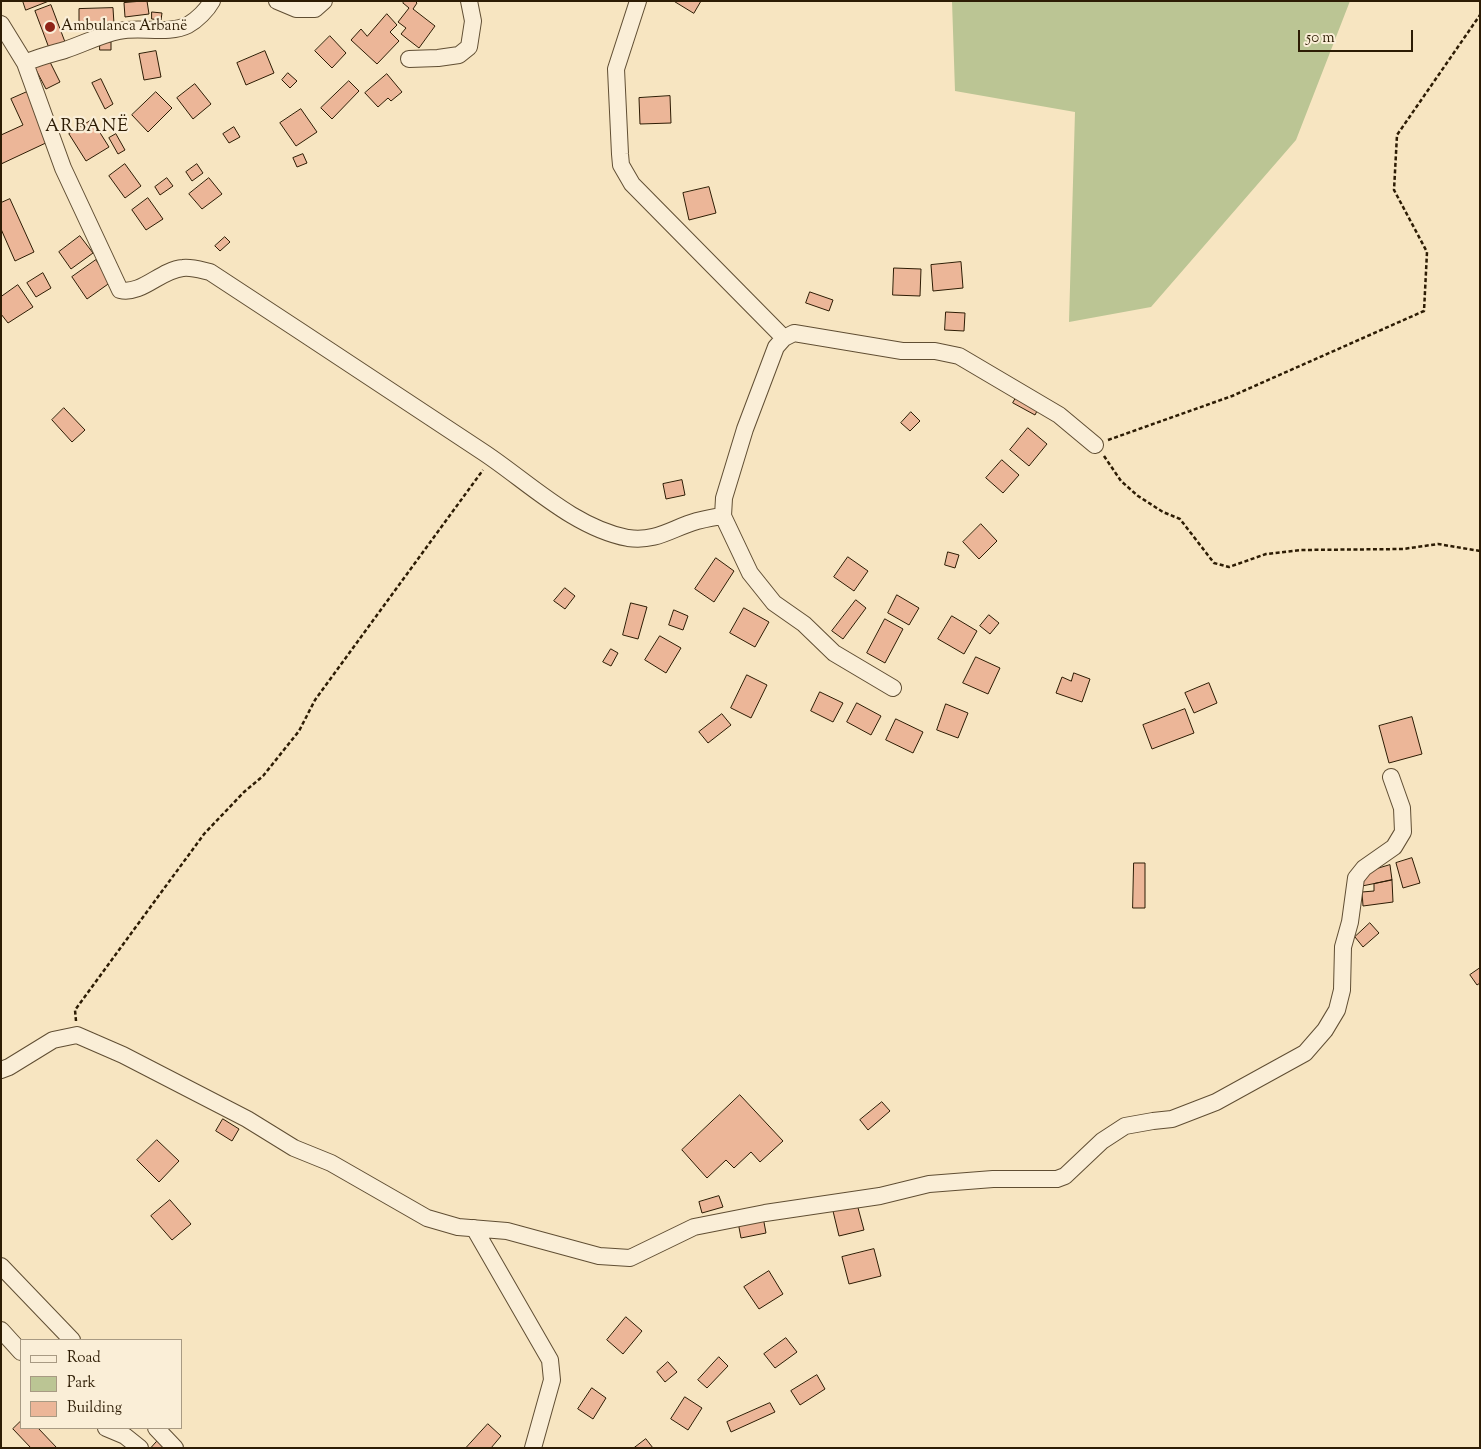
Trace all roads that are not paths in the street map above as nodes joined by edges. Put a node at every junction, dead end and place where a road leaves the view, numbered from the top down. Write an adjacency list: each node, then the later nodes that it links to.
1 (212, 1): 8 (street)
2 (277, 1): 3 (street)
3 (324, 1)
4 (469, 1): 7 (street)
5 (638, 1): 9 (street)
6 (1, 24): 8 (street)
7 (409, 59)
8 (25, 63): 11 (street)
9 (784, 338): 10 (street); 11 (street)
10 (1095, 445)
11 (723, 516): 12 (street)
12 (893, 688)
13 (1390, 777): 15 (street)
14 (1, 1070): 15 (street)
15 (474, 1228): 24 (street)
16 (1, 1266): 18 (street)
17 (1, 1330): 19 (street)
18 (71, 1339)
19 (20, 1351)
20 (108, 1429): 22 (street)
21 (157, 1429): 23 (street)
22 (140, 1448)
23 (175, 1448)
24 (533, 1448)

